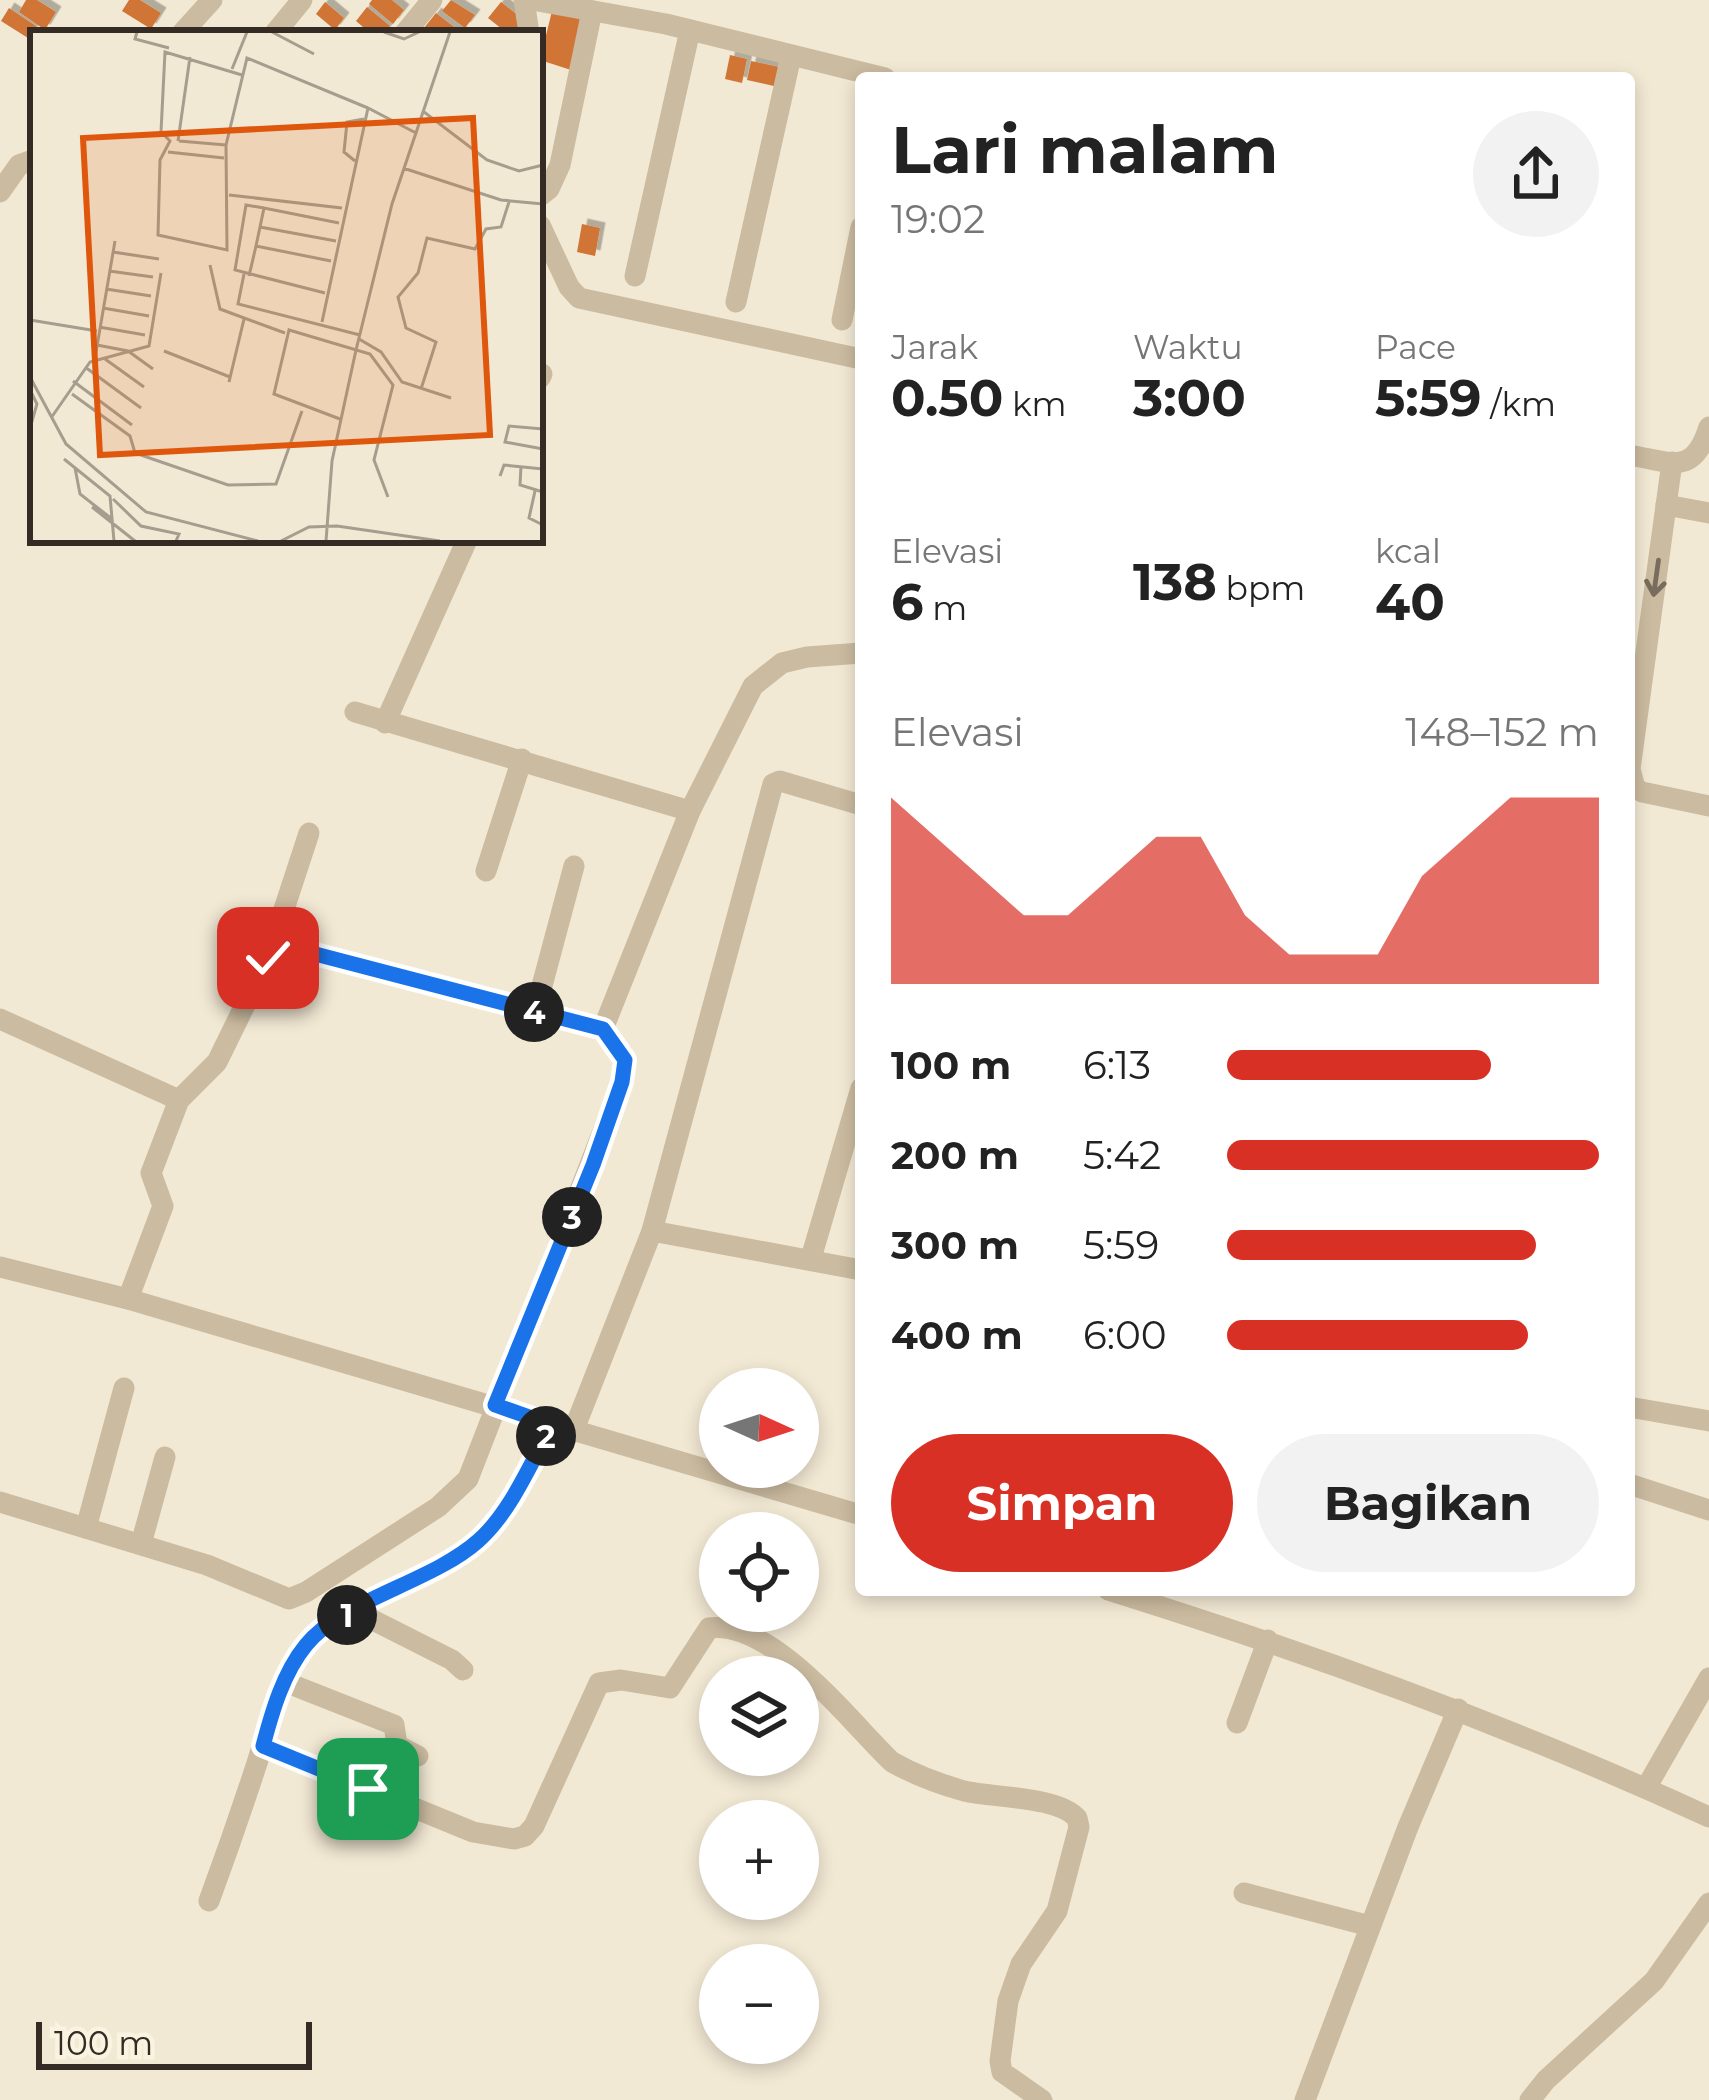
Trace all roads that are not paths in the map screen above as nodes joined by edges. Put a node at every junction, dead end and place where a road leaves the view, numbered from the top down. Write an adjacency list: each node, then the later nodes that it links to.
1 (212, 0): 8 (street)
2 (302, 0): 9 (street)
3 (432, 0): 10 (street)
4 (528, 0): 6 (street); 11 (street)
5 (670, 0): 7 (street)
6 (592, 11): 7 (street); 17 (street)
7 (666, 24): 12 (street)
8 (185, 30)
9 (277, 30)
10 (407, 30)
11 (529, 30)
12 (690, 30): 13 (street); 20 (street)
13 (791, 56): 14 (street); 21 (street)
14 (859, 72)
15 (30, 161): 16 (street)
16 (0, 192)
17 (543, 194)
18 (543, 231): 23 (street)
19 (855, 256): 22 (street)
20 (635, 276)
21 (736, 302)
22 (842, 320)
23 (855, 358)
24 (1709, 427): 26 (street)
25 (1635, 456): 26 (street)
26 (1672, 462): 27 (street)
27 (1666, 505): 28 (street); 33 (street, one-way to 33)
28 (1709, 513)
29 (466, 543): 32 (street)
30 (855, 653): 38 (street)
31 (355, 712): 32 (street)
32 (385, 723): 34 (street)
33 (1635, 727)
34 (522, 759): 38 (street); 41 (street)
35 (1635, 784): 37 (street)
36 (855, 803): 48 (street)
37 (1709, 806)
38 (690, 811): 45 (street)
39 (309, 833): 42 (street)
40 (574, 866): 43 (street)
41 (486, 871)
42 (268, 958): 43 (street); 46 (street)
43 (535, 1012): 45 (street)
44 (0, 1019): 46 (street)
45 (603, 1029): 54 (street)
46 (179, 1100): 52 (street)
47 (855, 1108): 49 (street)
48 (652, 1231): 49 (street); 57 (street)
49 (811, 1258): 51 (street)
50 (0, 1267): 52 (street)
51 (855, 1269)
52 (128, 1299): 54 (street)
53 (124, 1388): 63 (street)
54 (504, 1408): 57 (street); 64 (street)
55 (1635, 1408): 56 (street)
56 (1709, 1421)
57 (554, 1425): 62 (street); 66 (street)
58 (165, 1456): 64 (street)
59 (1635, 1486): 61 (street)
60 (0, 1502): 63 (street)
61 (1709, 1510)
62 (855, 1513)
63 (86, 1528): 64 (street)
64 (141, 1544)
65 (1127, 1596): 67 (street)
66 (355, 1611): 68 (street); 70 (street)
67 (1268, 1640): 71 (street); 72 (street)
68 (463, 1670)
69 (1709, 1678): 75 (street)
70 (285, 1682): 73 (street); 74 (street)
71 (1458, 1709): 75 (street); 80 (street)
72 (1237, 1723)
73 (263, 1746): 78 (street); 81 (street)
74 (418, 1756)
75 (1646, 1788): 76 (street)
76 (1709, 1817)
77 (1244, 1893): 80 (street)
78 (209, 1901)
79 (1709, 1903): 83 (street)
80 (1370, 1927): 82 (street)
81 (1042, 2100)
82 (1305, 2100)
83 (1529, 2100)

